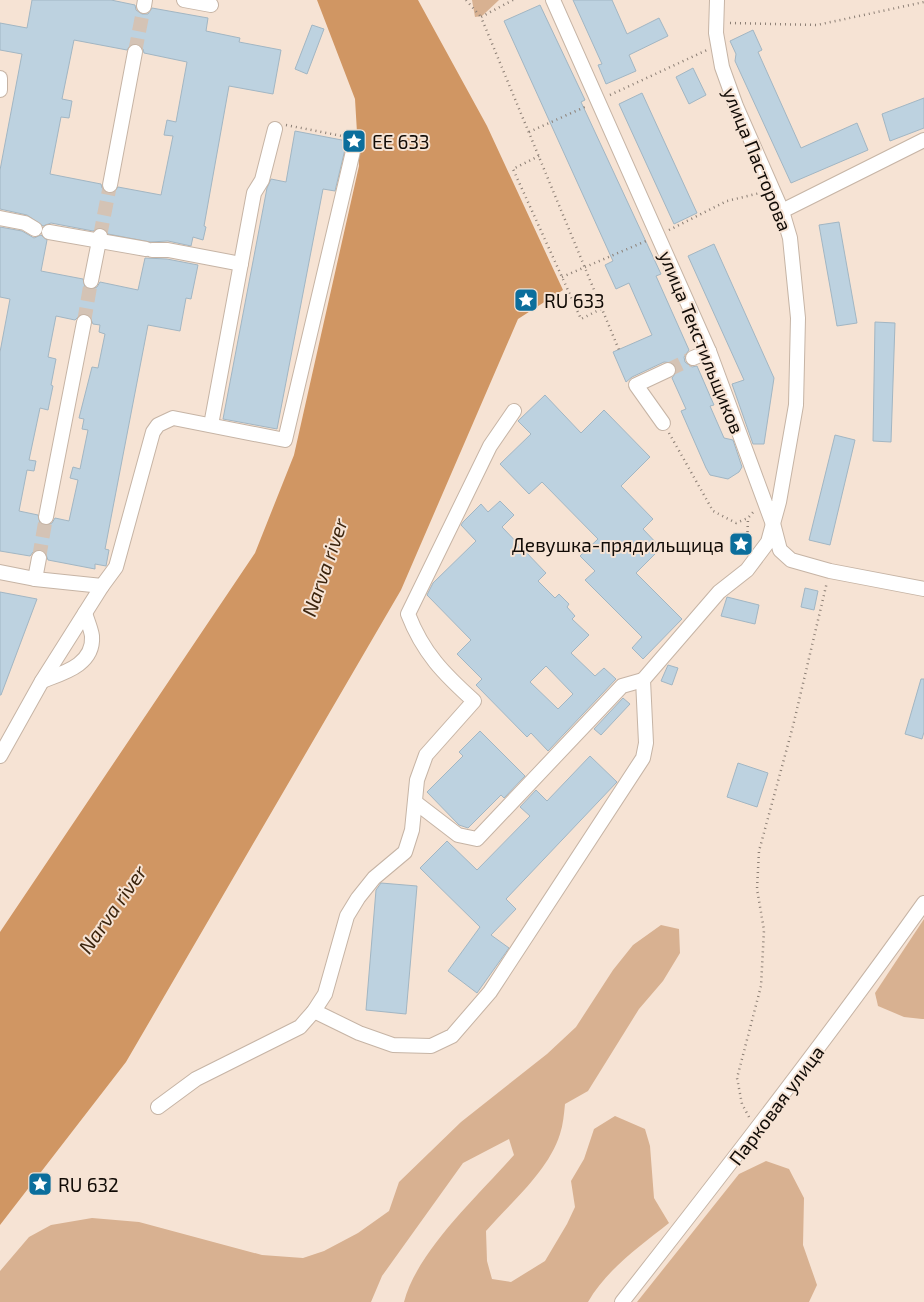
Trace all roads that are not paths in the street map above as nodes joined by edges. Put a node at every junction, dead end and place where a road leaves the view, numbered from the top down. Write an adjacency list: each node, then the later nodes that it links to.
1 (184, 0): 4 (street)
2 (553, 0): 18 (street, улица Текстильщиков)
3 (717, 0): 12 (street, улица Пасторова)
4 (211, 5)
5 (135, 52): 11 (street)
6 (0, 78): 7 (street)
7 (0, 90)
8 (275, 129): 15 (street)
9 (924, 140): 12 (street)
10 (354, 147): 23 (street)
11 (110, 185)
12 (782, 211): 25 (street, улица Пасторова)
13 (0, 218): 14 (street)
14 (99, 239): 15 (street); 16 (street)
15 (241, 264): 23 (street)
16 (91, 280)
17 (84, 322): 24 (street)
18 (709, 351): 19 (street); 25 (street, улица Текстильщиков)
19 (693, 358)
20 (668, 370): 22 (street)
21 (514, 411): 35 (street)
22 (663, 423)
23 (211, 425): 29 (street)
24 (46, 517)
25 (774, 527): 30 (street, улица Текстильщиков); 32 (street)
26 (39, 558): 28 (street)
27 (0, 572): 28 (street)
28 (35, 579): 29 (street)
29 (102, 586): 31 (street)
30 (924, 589)
31 (85, 613): 33 (street); 33 (street)
32 (643, 680): 35 (street); 37 (street)
33 (42, 681): 34 (street)
34 (0, 756)
35 (416, 802): 37 (street)
36 (924, 903): 39 (street, Парковая улица)
37 (314, 1011): 38 (street)
38 (158, 1107)
39 (622, 1302)

